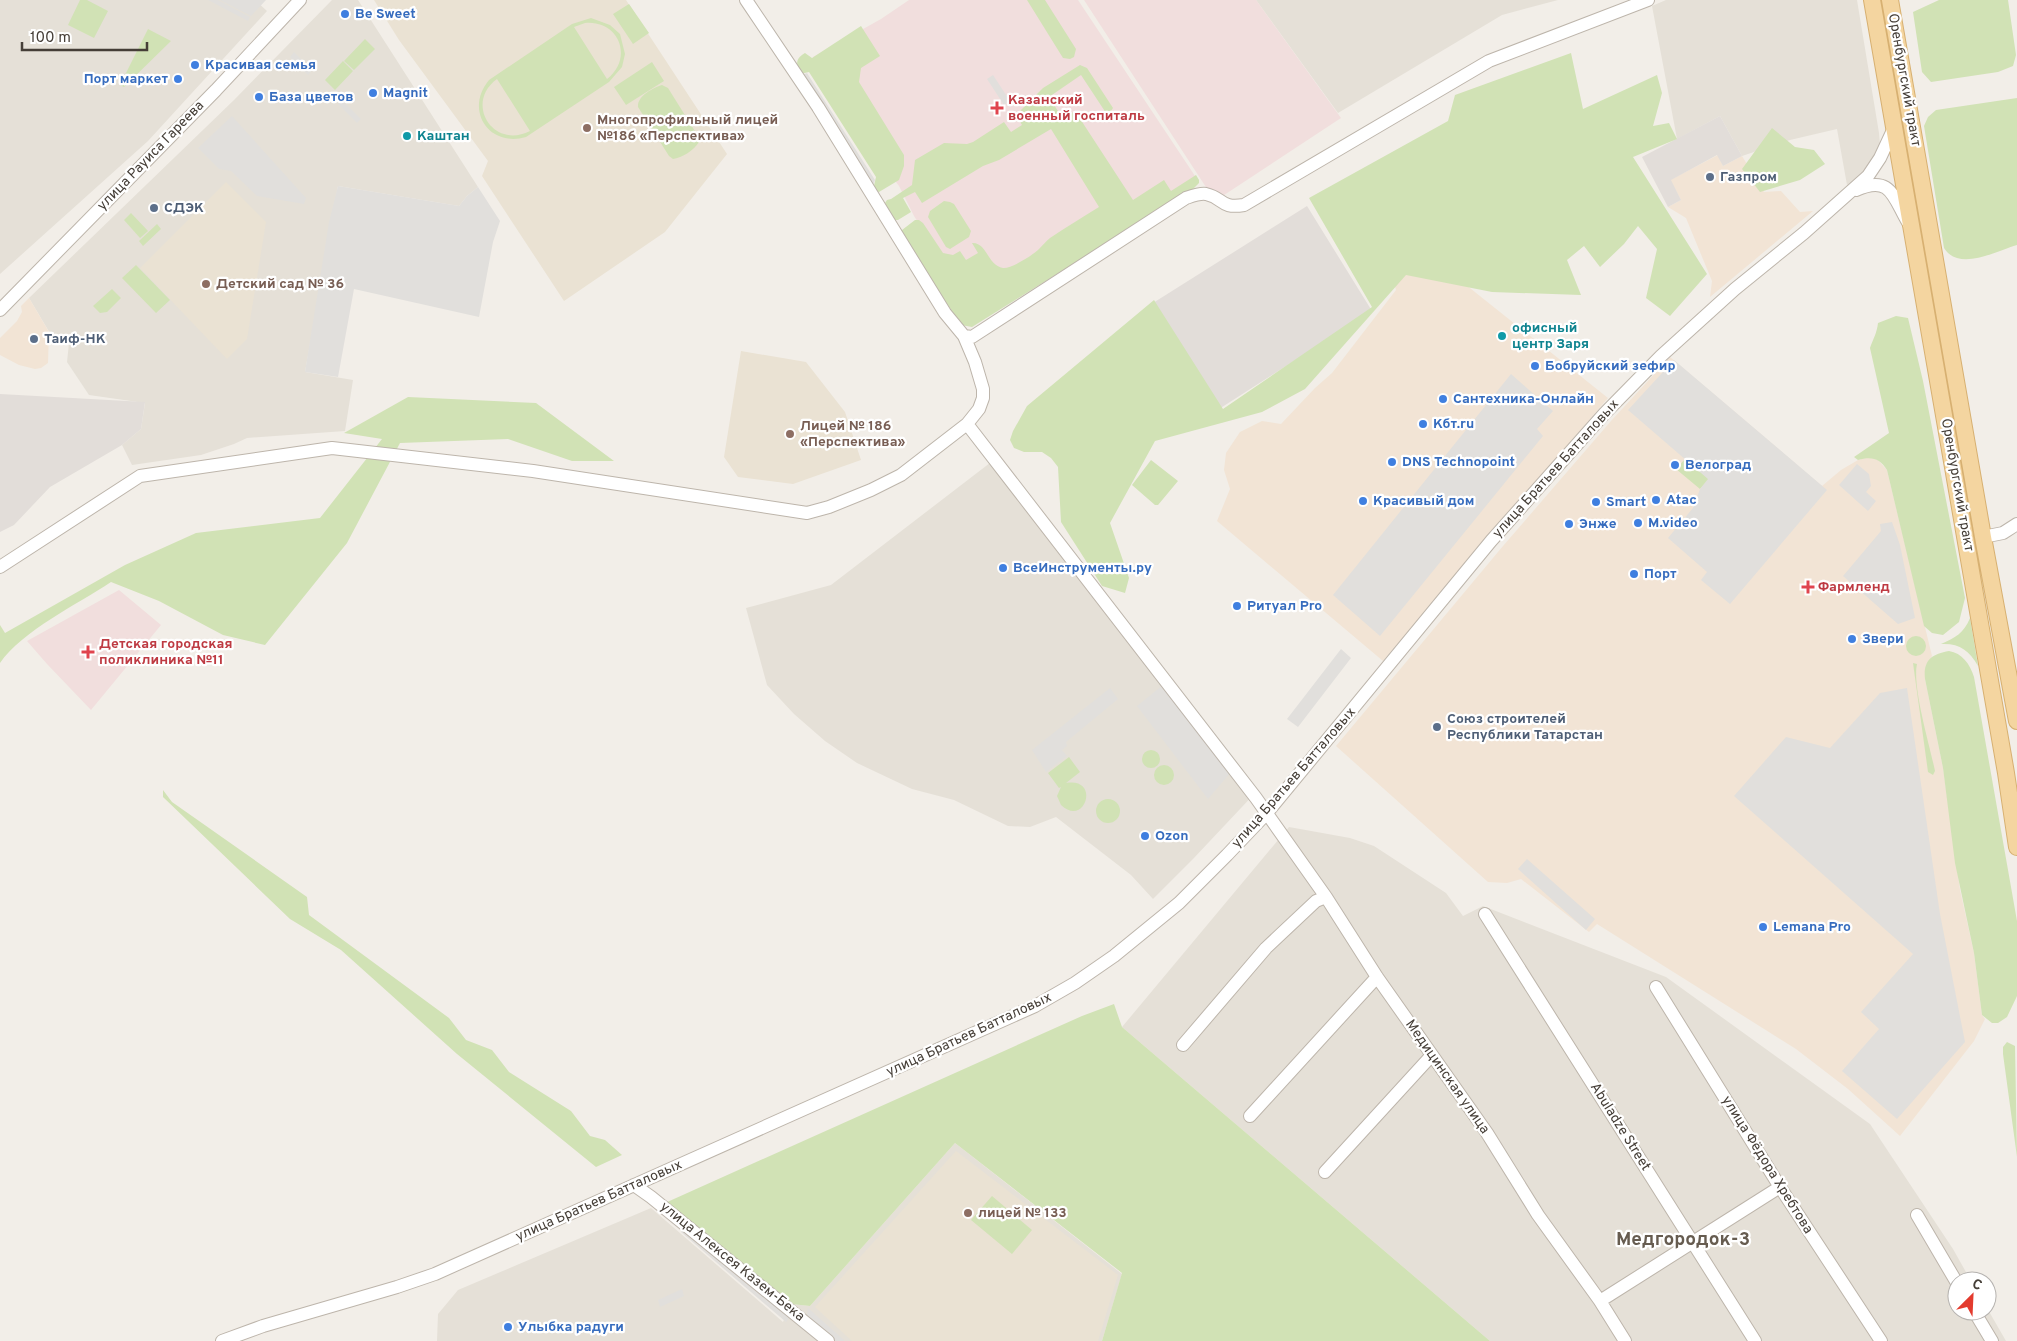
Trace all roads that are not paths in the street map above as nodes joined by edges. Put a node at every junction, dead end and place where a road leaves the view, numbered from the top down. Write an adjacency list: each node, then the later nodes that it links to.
1 (300, 0): 9 (street, улица Рауиса Гареева)
2 (746, 0): 10 (street)
3 (1648, 0): 10 (street)
4 (1872, 0): 6 (main road, Оренбургский тракт)
5 (1890, 0): 13 (main road, Оренбургский тракт)
6 (1895, 124): 7 (street, улица Братьев Батталовых); 8 (main road, Оренбургский тракт)
7 (1849, 194): 8 (street, улица Братьев Батталовых); 16 (street, улица Братьев Батталовых)
8 (1913, 231): 17 (main road, Оренбургский тракт)
9 (0, 310)
10 (964, 336): 11 (street)
11 (967, 424): 14 (street); 16 (street, Медицинская улица)
12 (2017, 524): 13 (street)
13 (1983, 537): 15 (main road, Оренбургский тракт)
14 (0, 568)
15 (2017, 722)
16 (1266, 814): 18 (street, Медицинская улица); 26 (street, улица Братьев Батталовых)
17 (2017, 847)
18 (1326, 896): 20 (street, Медицинская улица); 22 (street)
19 (1485, 914): 29 (street, Abuladze Street)
20 (1377, 978): 23 (street, Медицинская улица); 24 (street)
21 (1656, 987): 27 (street, улица Фёдора Хребтова)
22 (1183, 1045)
23 (1432, 1055): 25 (street); 31 (street, Медицинская улица)
24 (1250, 1116)
25 (1324, 1172)
26 (634, 1185): 33 (street, улица Братьев Батталовых); 35 (street, улица Алексея Казем-Бека)
27 (1780, 1187): 29 (street); 38 (street, улица Фёдора Хребтова)
28 (1917, 1215): 30 (street)
29 (1692, 1242): 31 (street); 37 (street, Abuladze Street)
30 (1950, 1271)
31 (1600, 1301): 36 (street, Медицинская улица)
32 (1980, 1321): 39 (street)
33 (241, 1338): 34 (street, улица Братьев Батталовых)
34 (222, 1341)
35 (828, 1341)
36 (1625, 1341)
37 (1755, 1341)
38 (1881, 1341)
39 (1992, 1341)

